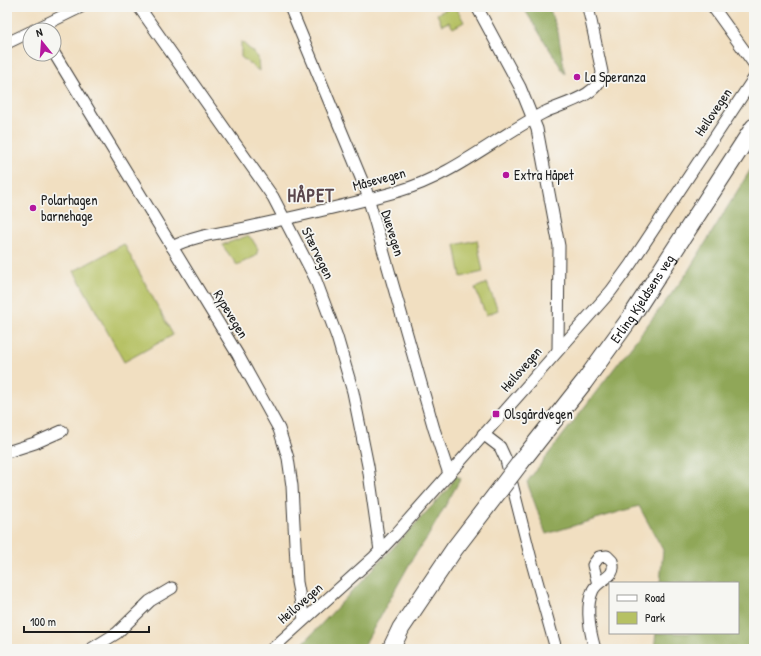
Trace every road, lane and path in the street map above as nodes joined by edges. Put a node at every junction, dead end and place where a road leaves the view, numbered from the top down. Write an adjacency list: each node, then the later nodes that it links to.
1 (82, 7): 7 (street)
2 (139, 7): 16 (street, Stærvegen)
3 (290, 7): 15 (street, Duevegen)
4 (477, 7): 13 (street)
5 (588, 7): 13 (street, Måsevegen)
6 (713, 7): 11 (street)
7 (52, 22)
8 (22, 36): 9 (street)
9 (7, 43)
10 (59, 62): 17 (street, Rypevegen)
11 (754, 64)
12 (754, 78): 18 (street, Heilovegen)
13 (534, 118): 15 (street, Måsevegen); 18 (street)
14 (754, 127): 26 (highway, Erling Kjeldsens veg, bridge)
15 (368, 199): 16 (street, Måsevegen); 22 (street, Duevegen)
16 (286, 219): 17 (street, Måsevegen); 23 (street, Stærvegen)
17 (172, 247): 27 (street, Rypevegen)
18 (558, 349): 20 (street, Heilovegen)
19 (62, 431): 21 (street)
20 (483, 434): 22 (street, Heilovegen); 32 (street)
21 (7, 452)
22 (449, 474): 23 (street, Heilovegen)
23 (380, 551): 27 (street, Heilovegen)
24 (598, 584): 33 (street)
25 (172, 588): 28 (street)
26 (419, 604): 30 (highway); 31 (highway)
27 (304, 619): 29 (street, Heilovegen)
28 (91, 649)
29 (272, 649)
30 (391, 649)
31 (399, 649)
32 (556, 649)
33 (595, 649)

